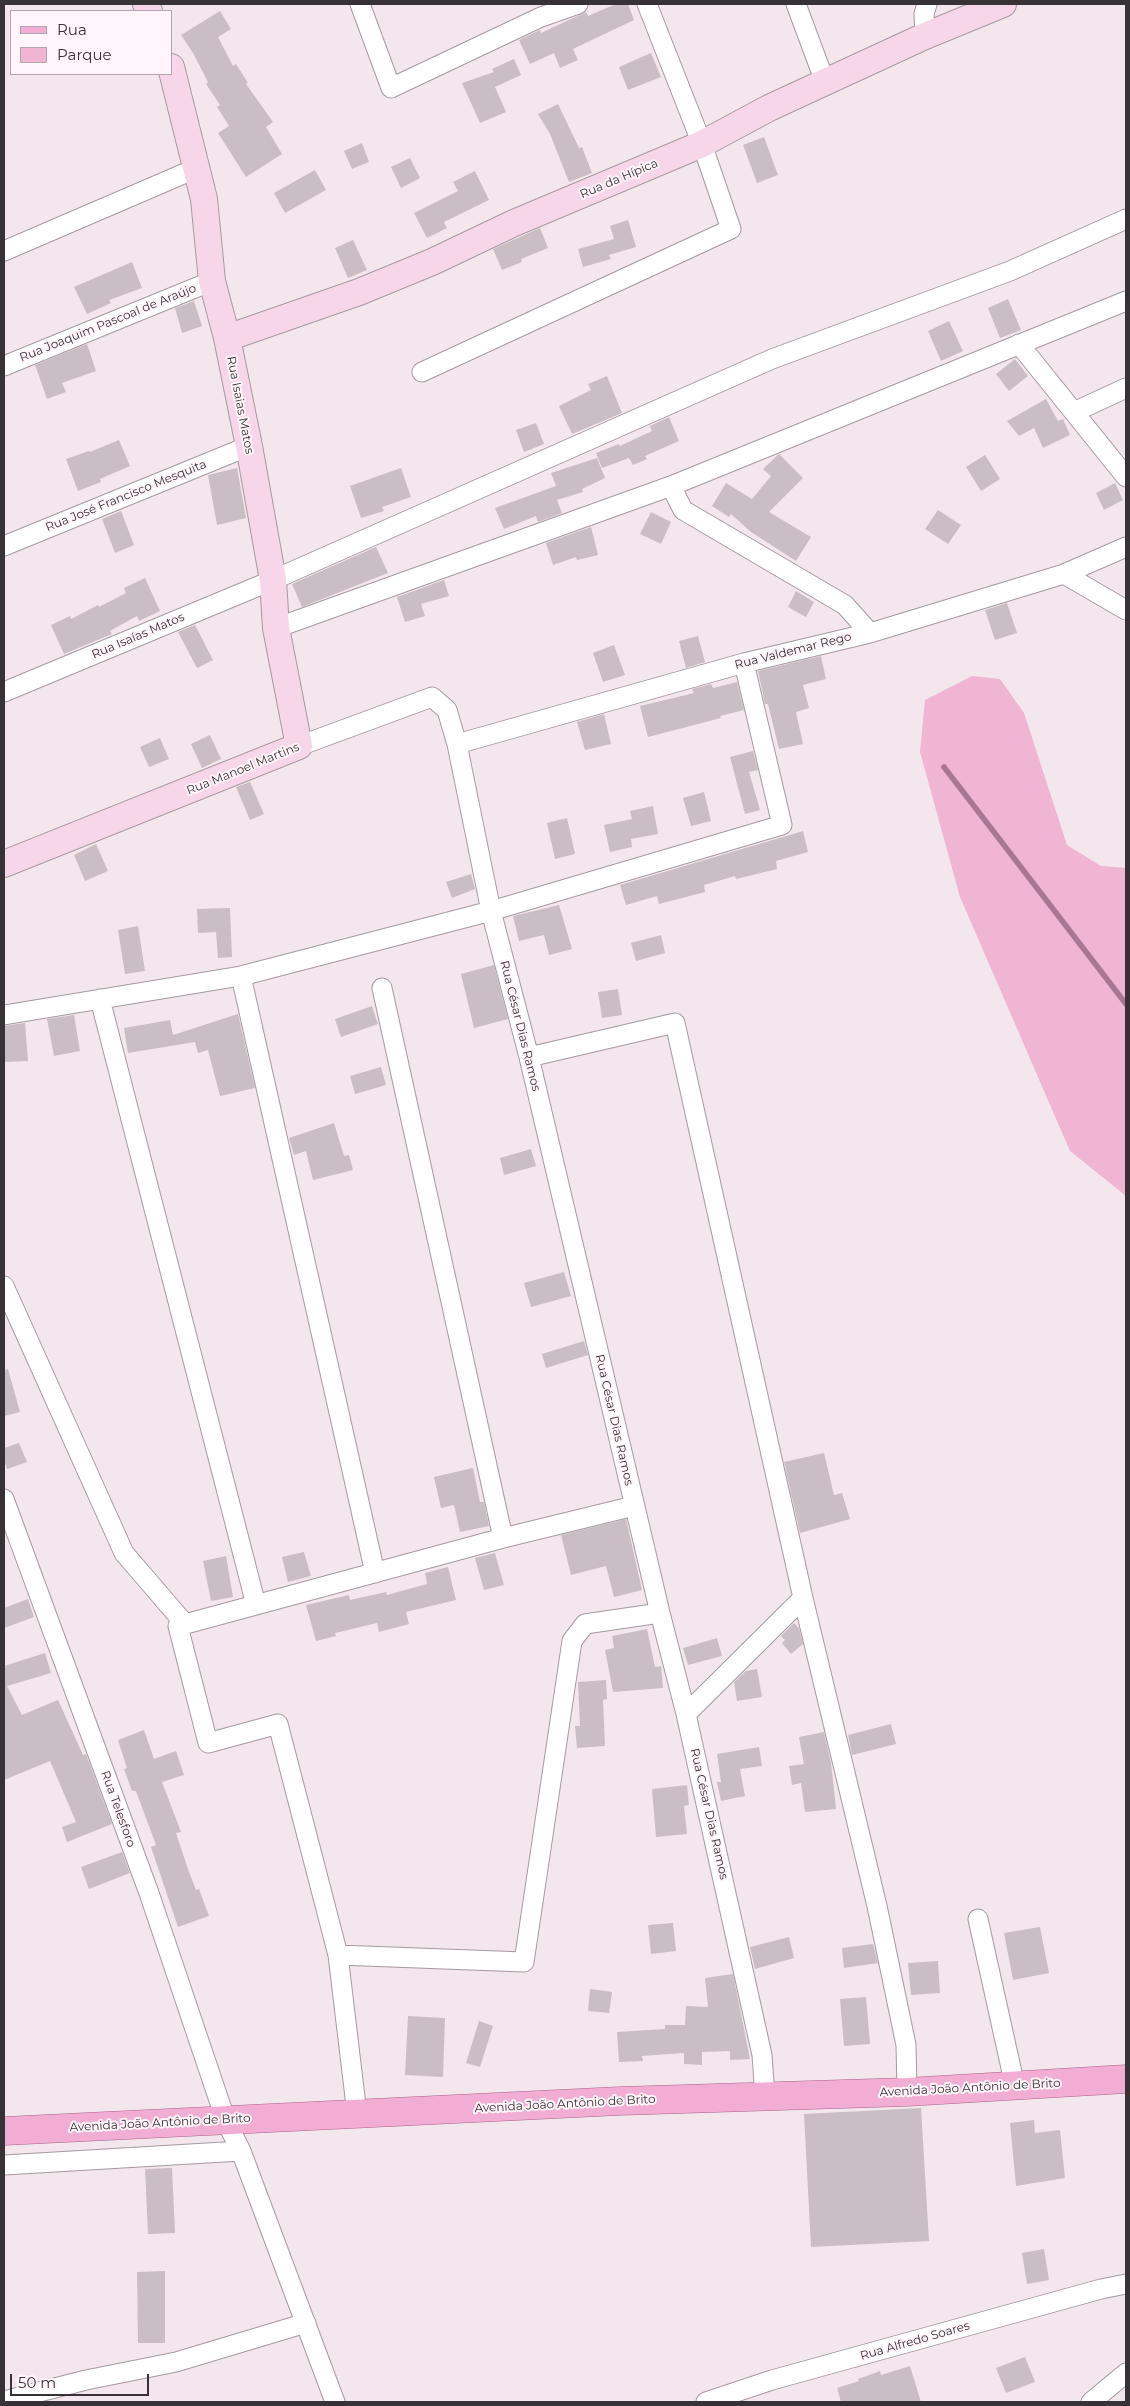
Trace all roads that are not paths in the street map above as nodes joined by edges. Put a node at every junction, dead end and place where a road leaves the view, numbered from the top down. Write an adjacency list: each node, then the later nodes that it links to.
1 (360, 4): 7 (street)
2 (578, 4): 7 (street)
3 (647, 4): 11 (street)
4 (796, 4): 10 (street)
5 (927, 4): 8 (street)
6 (1003, 4): 8 (street, Rua da Hípica)
7 (539, 10)
8 (925, 36): 10 (street, Rua da Hípica)
9 (172, 71): 12 (street, Rua Isaias Matos)
10 (825, 82): 11 (street, Rua da Hípica)
11 (702, 144): 17 (street, Rua da Hípica); 20 (street)
12 (197, 168): 14 (street); 15 (street, Rua Isaias Matos)
13 (1126, 219): 29 (street, Rua Isaías Matos)
14 (4, 251)
15 (212, 281): 17 (street, Rua Isaias Matos); 19 (street, Rua Joaquim Pascoal de Araújo)
16 (1126, 300): 18 (street)
17 (227, 338): 23 (street, Rua Isaias Matos)
18 (1019, 344): 22 (street); 25 (street)
19 (4, 366)
20 (422, 372)
21 (1126, 388): 22 (street)
22 (1074, 412): 24 (street)
23 (248, 446): 26 (street, Rua José Francisco Mesquita); 29 (street, Rua Isaias Matos)
24 (1126, 477)
25 (671, 486): 31 (street); 32 (street)
26 (4, 546)
27 (1126, 547): 28 (street, Rua Valdemar Rego)
28 (1064, 574): 30 (street); 32 (street, Rua Valdemar Rego)
29 (273, 580): 31 (street, Rua Isaias Matos); 34 (street, Rua Isaías Matos)
30 (1126, 610)
31 (276, 628): 36 (street, Rua Isaias Matos)
32 (870, 633): 33 (street, Rua Valdemar Rego)
33 (744, 663): 35 (street, Rua Valdemar Rego); 38 (street)
34 (4, 692)
35 (457, 744): 36 (street, Rua Manoel Martins); 38 (street, Rua César Dias Ramos)
36 (300, 746): 37 (street, Rua Manoel Martins)
37 (4, 864)
38 (491, 911): 39 (street); 43 (street, Rua César Dias Ramos)
39 (241, 976): 41 (street); 48 (street)
40 (382, 988): 47 (street)
41 (100, 999): 42 (street); 50 (street)
42 (4, 1015)
43 (529, 1057): 46 (street, Rua César Dias Ramos); 49 (street)
44 (4, 1286): 52 (street)
45 (4, 1499): 61 (street, Rua Telesforo)
46 (634, 1506): 47 (street); 51 (street, Rua César Dias Ramos)
47 (503, 1538): 48 (street)
48 (375, 1573): 52 (street)
49 (803, 1598): 53 (street); 58 (street)
50 (256, 1601)
51 (660, 1613): 53 (street, Rua César Dias Ramos); 55 (street)
52 (185, 1624): 55 (street)
53 (686, 1714): 59 (street, Rua César Dias Ramos)
54 (978, 1919): 57 (street)
55 (338, 1955): 60 (street)
56 (1126, 2079): 57 (main road, Avenida João Antônio de Brito)
57 (1015, 2086): 58 (main road, Avenida João Antônio de Brito)
58 (907, 2092): 59 (main road, Avenida João Antônio de Brito)
59 (765, 2097): 60 (main road, Avenida João Antônio de Brito)
60 (356, 2114): 61 (main road, Avenida João Antônio de Brito)
61 (226, 2121): 62 (main road, Avenida João Antônio de Brito); 63 (street, Rua Telesforo)
62 (4, 2130)
63 (240, 2151): 64 (street); 66 (street, Rua Telesforo)
64 (4, 2165)
65 (1126, 2284): 70 (street, Rua Alfredo Soares)
66 (306, 2323): 68 (street); 69 (street, Rua Telesforo)
67 (1126, 2373): 71 (street)
68 (4, 2401)
69 (335, 2402)
70 (706, 2402)
71 (1090, 2402)

